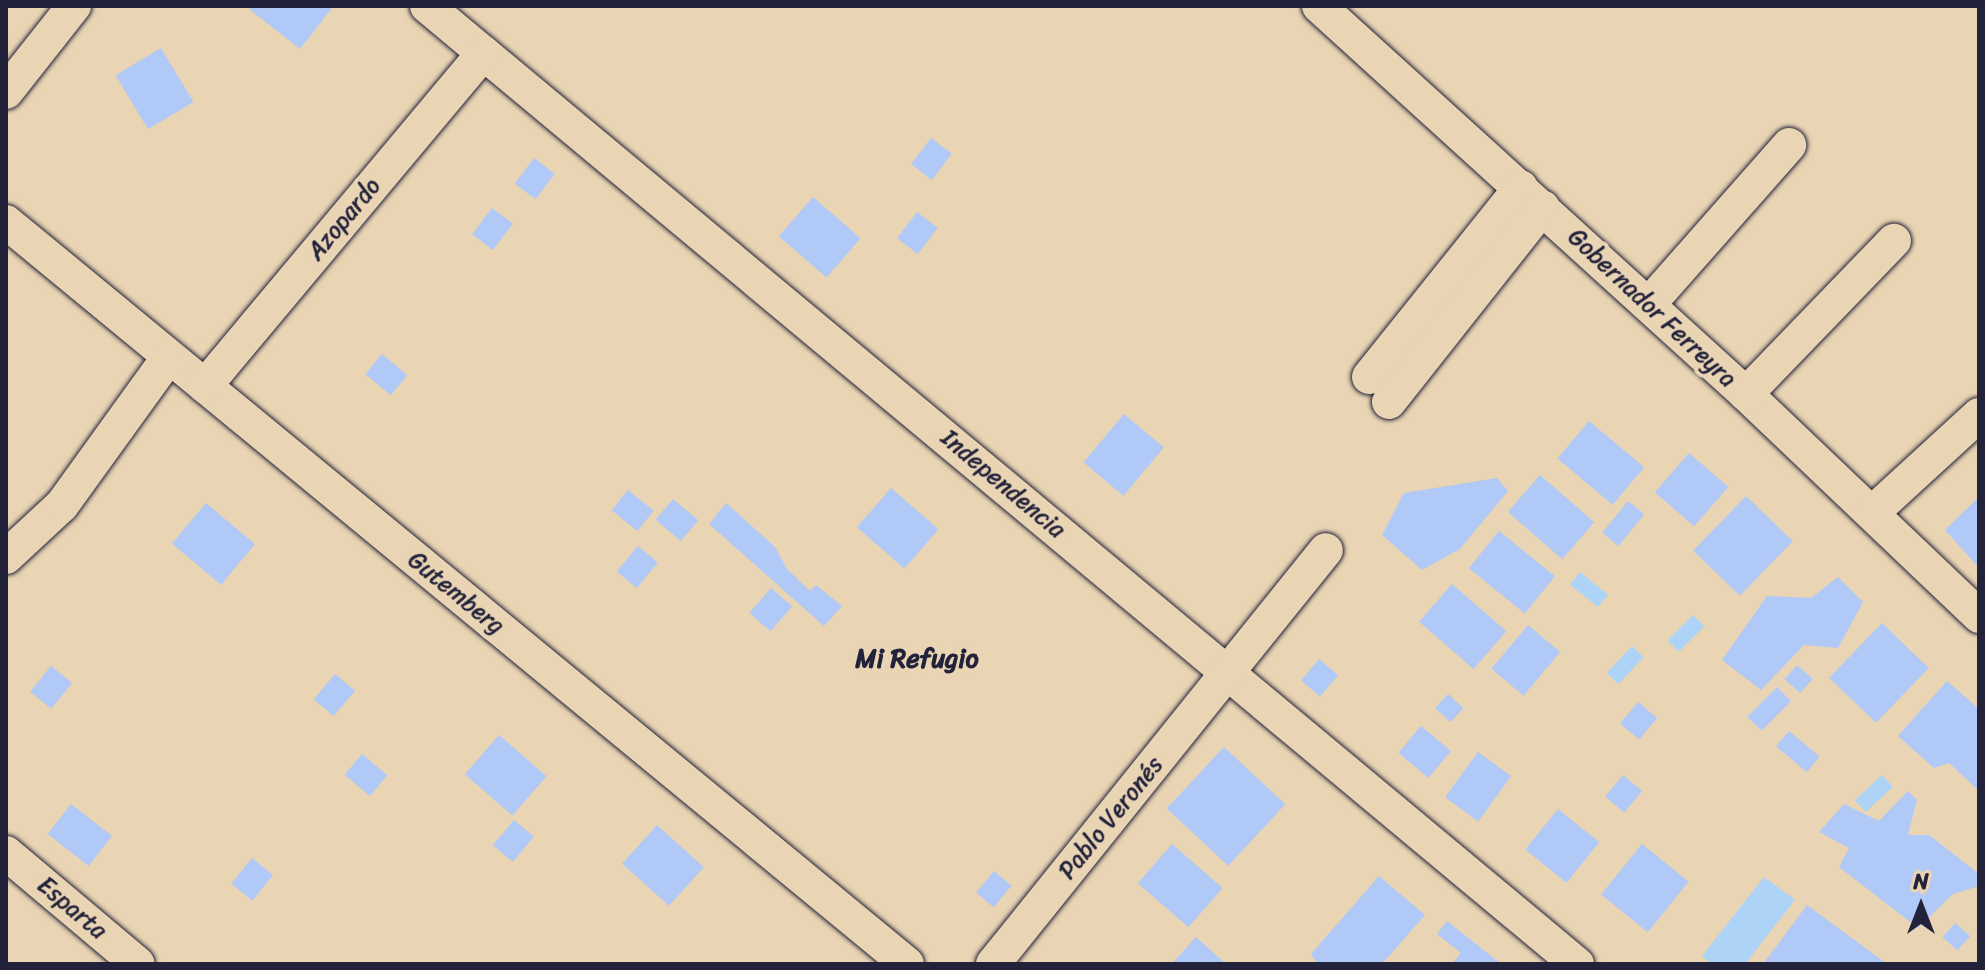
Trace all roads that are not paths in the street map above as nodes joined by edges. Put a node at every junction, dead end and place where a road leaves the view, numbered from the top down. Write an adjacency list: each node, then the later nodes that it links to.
1 (74, 6): 5 (street)
2 (427, 6): 4 (street, Independencia)
3 (1319, 6): 7 (street, Gobernador Ferreyra)
4 (483, 53): 12 (street, Azopardo); 20 (street, Independencia)
5 (6, 92)
6 (1789, 145): 10 (street)
7 (1532, 197): 10 (street, Gobernador Ferreyra); 13 (street)
8 (6, 222): 11 (street, Gutemberg)
9 (1894, 241): 14 (street)
10 (1649, 304): 14 (street, Gobernador Ferreyra)
11 (168, 358): 12 (street, Gutemberg); 18 (street)
12 (205, 386): 22 (street, Gutemberg)
13 (1379, 389)
14 (1746, 394): 16 (street, Gobernador Ferreyra)
15 (1979, 415): 16 (street)
16 (1872, 513): 19 (street, Gobernador Ferreyra)
17 (1326, 550): 20 (street, Pablo Veronés)
18 (6, 557)
19 (1979, 616)
20 (1229, 672): 24 (street, Pablo Veronés); 25 (street, Independencia)
21 (6, 853): 23 (street, Esparta)
22 (893, 960)
23 (138, 964)
24 (993, 964)
25 (1577, 964)

